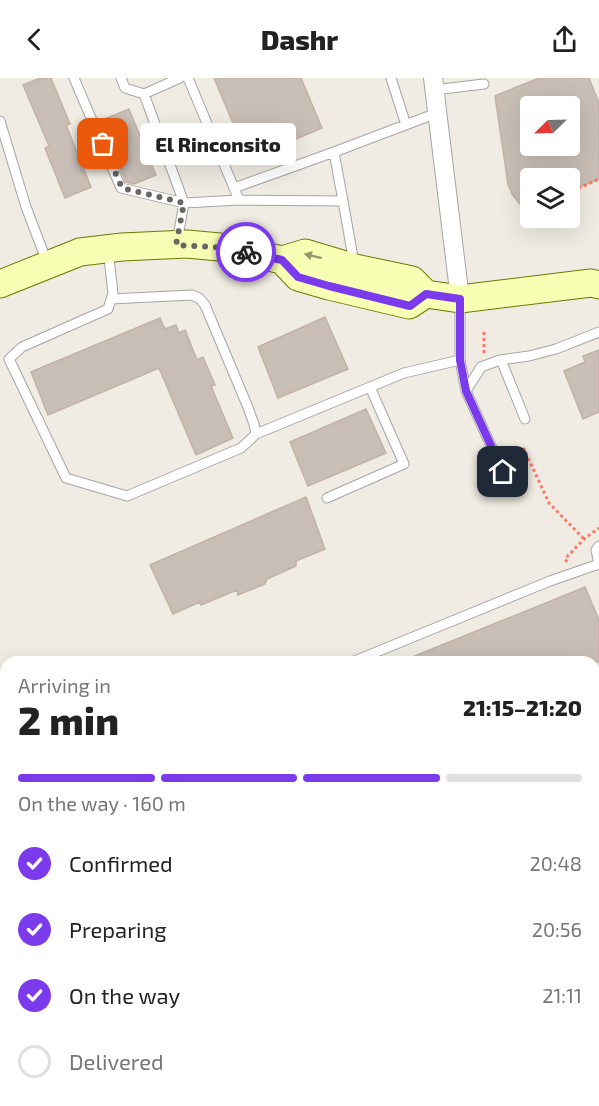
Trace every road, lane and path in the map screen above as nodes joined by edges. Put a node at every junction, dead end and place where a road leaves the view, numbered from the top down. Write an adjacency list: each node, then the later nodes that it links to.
1 (74, 78): 18 (lane)
2 (121, 78): 8 (lane)
3 (180, 78): 8 (lane)
4 (188, 78): 14 (lane)
5 (392, 78): 11 (lane)
6 (434, 84): 7 (lane); 9 (street)
7 (484, 84)
8 (144, 94): 18 (lane)
9 (437, 113): 11 (lane); 28 (street)
10 (0, 121): 22 (lane)
11 (406, 125): 12 (lane)
12 (334, 152): 14 (lane); 17 (lane)
13 (599, 179): 15 (path)
14 (234, 188): 16 (lane)
15 (580, 188)
16 (239, 200): 17 (lane); 18 (lane)
17 (343, 201): 23 (lane)
18 (184, 203): 19 (lane)
19 (176, 245): 20 (main road); 21 (main road)
20 (108, 249): 22 (main road); 27 (lane)
21 (282, 260): 23 (main road, one-way to 21); 26 (main road)
22 (48, 265): 25 (main road)
23 (355, 268): 26 (main road)
24 (596, 279): 28 (main road)
25 (0, 284)
26 (426, 294): 28 (main road)
27 (111, 299): 37 (lane); 37 (lane)
28 (460, 299): 31 (lane)
29 (484, 330): 33 (path)
30 (599, 332): 32 (lane)
31 (460, 360): 34 (lane); 35 (lane)
32 (501, 360): 33 (lane); 36 (lane)
33 (486, 365): 35 (lane)
34 (370, 387): 37 (lane); 40 (lane)
35 (466, 391): 39 (lane)
36 (525, 419)
37 (256, 434)
38 (499, 443): 42 (path)
39 (503, 472)
40 (327, 498)
41 (599, 528): 42 (path)
42 (584, 539): 45 (path)
43 (599, 546): 44 (lane)
44 (599, 564): 45 (lane)
45 (571, 573): 46 (lane)
46 (367, 656)

